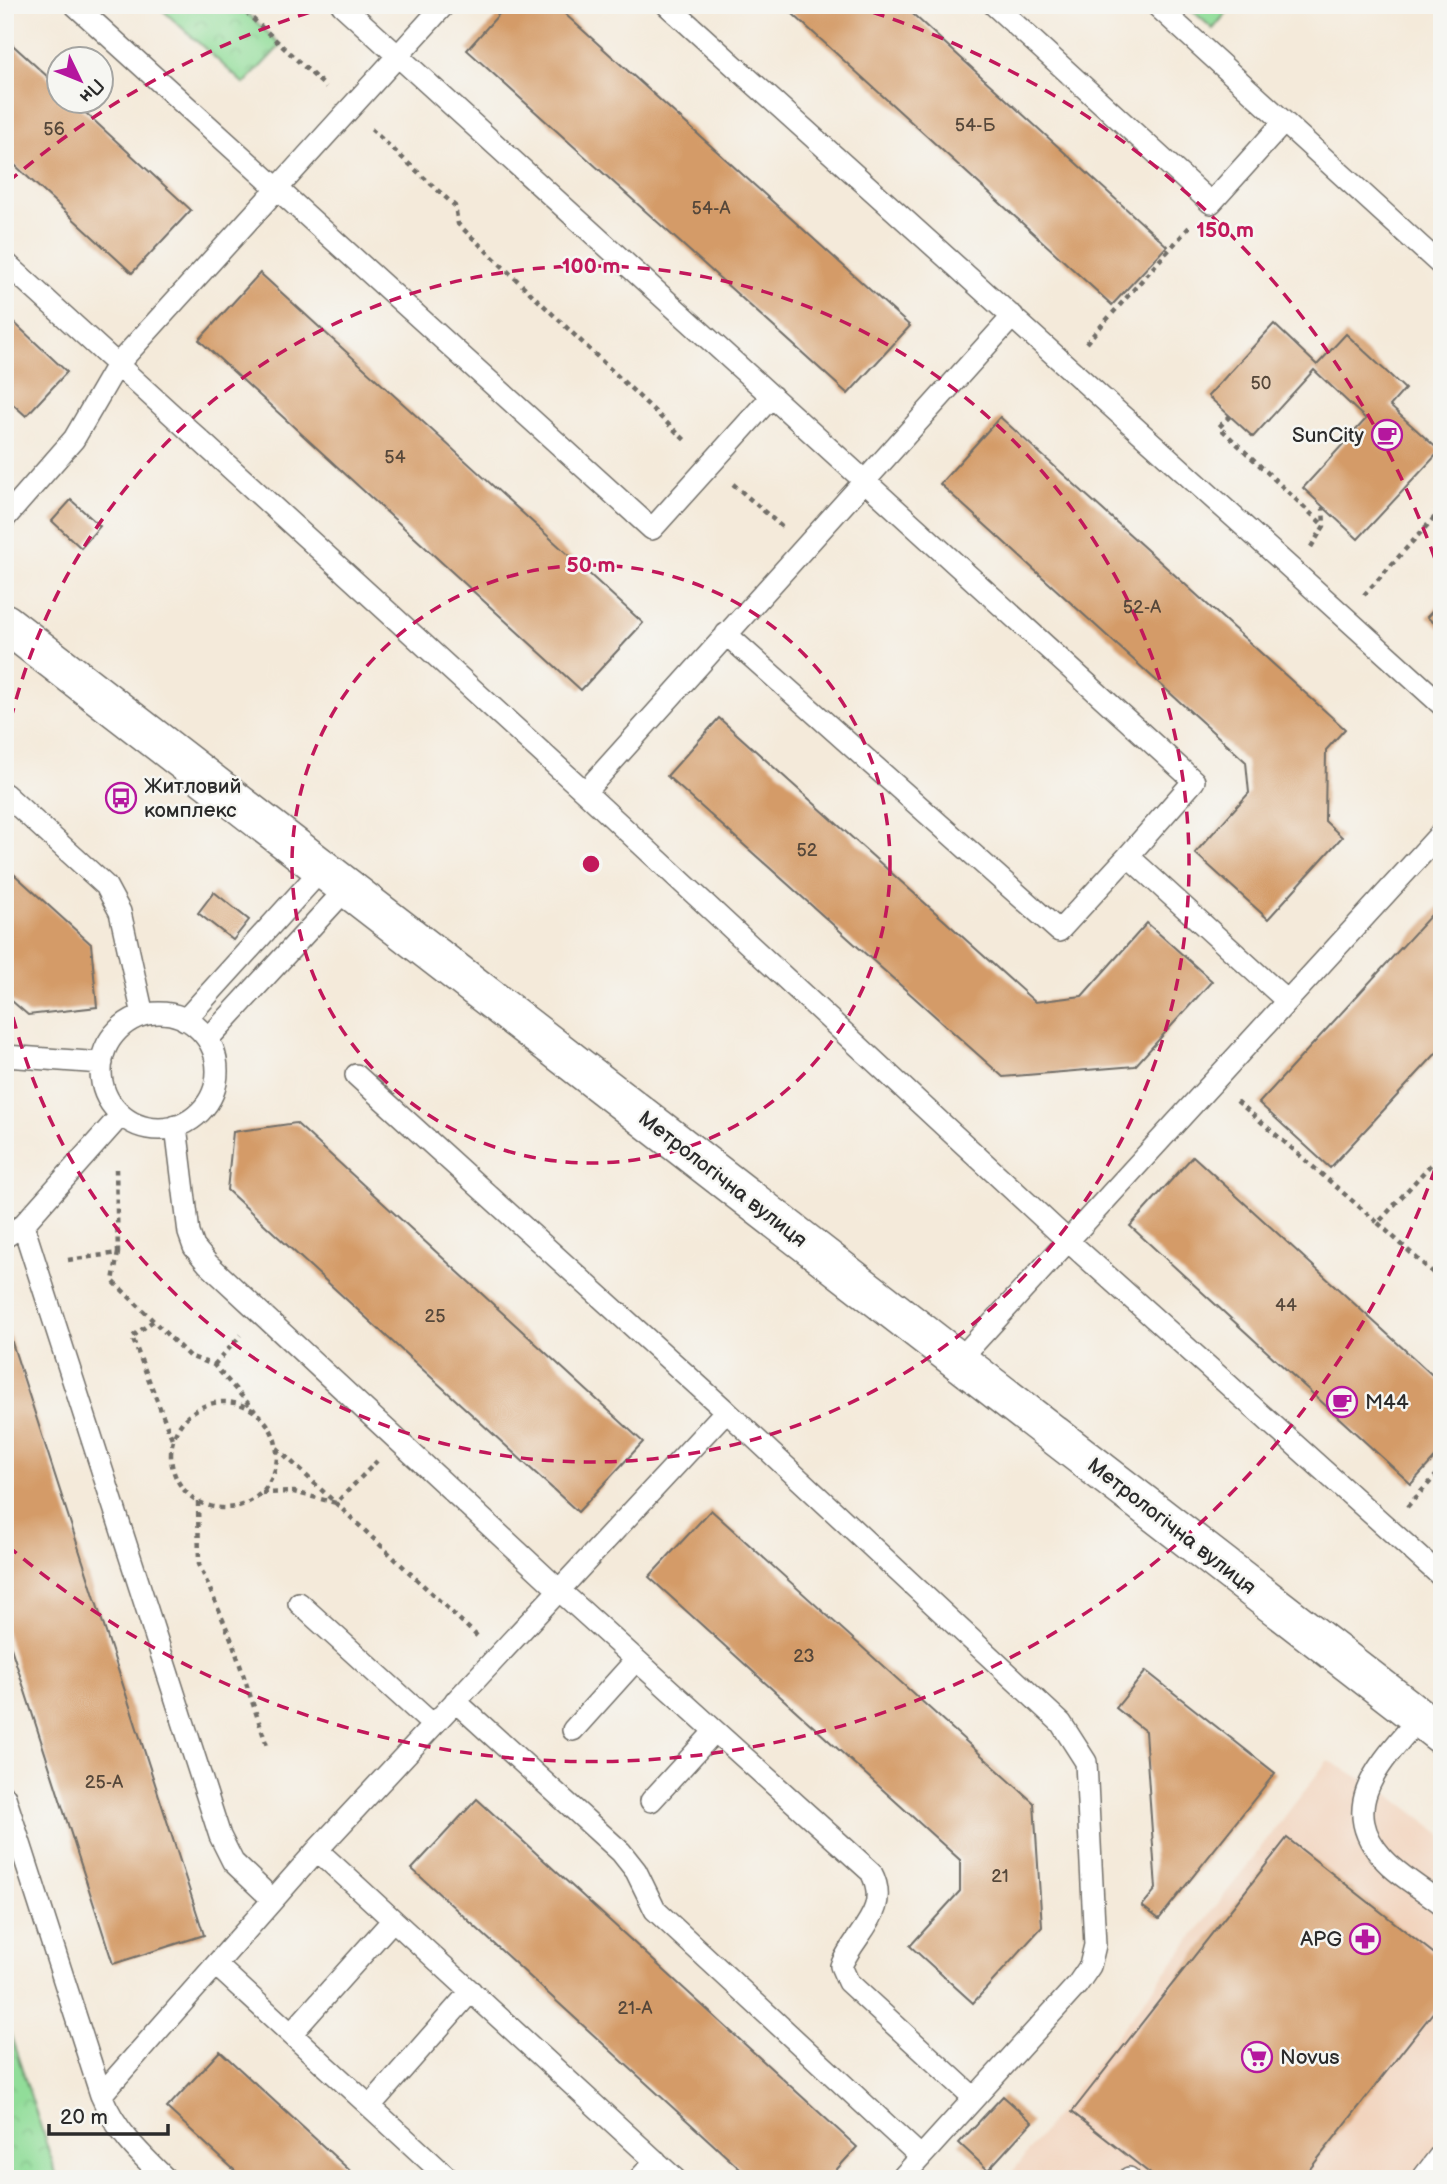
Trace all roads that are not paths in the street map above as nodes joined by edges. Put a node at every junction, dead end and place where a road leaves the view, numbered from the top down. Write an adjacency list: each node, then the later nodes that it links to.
1 (75, 5): 9 (lane)
2 (342, 5): 7 (lane)
3 (444, 5): 7 (lane)
4 (667, 5): 12 (lane)
5 (994, 5): 8 (lane)
6 (1156, 5): 8 (lane)
7 (398, 57): 9 (lane); 14 (lane)
8 (1283, 122): 11 (lane)
9 (275, 189): 13 (lane); 14 (lane)
10 (5, 261): 13 (lane)
11 (1442, 266)
12 (1013, 316): 15 (lane); 19 (lane)
13 (117, 365): 16 (lane); 20 (lane)
14 (772, 396): 15 (lane)
15 (863, 479): 18 (lane); 23 (lane)
16 (5, 518)
17 (5, 623): 24 (street, Метрологічна вулиця)
18 (726, 634): 20 (lane); 23 (lane)
19 (1442, 705)
20 (585, 792): 35 (lane)
21 (5, 794): 26 (lane)
22 (1442, 832): 25 (lane)
23 (1128, 856): 25 (lane)
24 (335, 878): 27 (lane); 28 (lane); 36 (street, Метрологічна вулиця)
25 (1286, 1000): 35 (lane)
26 (143, 1015): 27 (lane); 30 (lane)
27 (185, 1020): 28 (lane)
28 (208, 1039): 33 (lane)
29 (5, 1057): 30 (lane)
30 (102, 1063): 32 (lane)
31 (356, 1075): 37 (lane)
32 (121, 1115): 33 (lane); 34 (lane)
33 (176, 1126): 39 (lane)
34 (14, 1231): 50 (lane)
35 (1067, 1240): 36 (lane); 38 (lane)
36 (958, 1361): 44 (street, Метрологічна вулиця)
37 (726, 1411): 39 (lane); 57 (lane)
38 (1442, 1577)
39 (558, 1590): 41 (lane); 42 (lane)
40 (299, 1602): 43 (lane)
41 (636, 1660): 45 (lane); 46 (lane)
42 (455, 1702): 43 (lane); 60 (lane)
43 (433, 1725): 49 (lane)
44 (1431, 1726): 51 (lane)
45 (573, 1730)
46 (715, 1731): 48 (lane); 57 (lane)
47 (5, 1797): 56 (lane)
48 (651, 1801)
49 (317, 1850): 50 (lane); 52 (lane)
50 (273, 1900): 53 (lane)
51 (1442, 1904)
52 (393, 1920): 54 (lane); 55 (lane)
53 (216, 1965): 55 (lane); 56 (lane)
54 (471, 1991): 58 (lane); 61 (lane)
55 (291, 2034): 58 (lane)
56 (101, 2095): 62 (lane)
57 (973, 2098): 60 (lane)
58 (370, 2106): 63 (lane)
59 (1442, 2152): 67 (lane)
60 (921, 2157): 66 (lane)
61 (656, 2161): 64 (lane); 65 (lane)
62 (166, 2179)
63 (449, 2179)
64 (639, 2179)
65 (675, 2179)
66 (901, 2179)
67 (1422, 2179)

